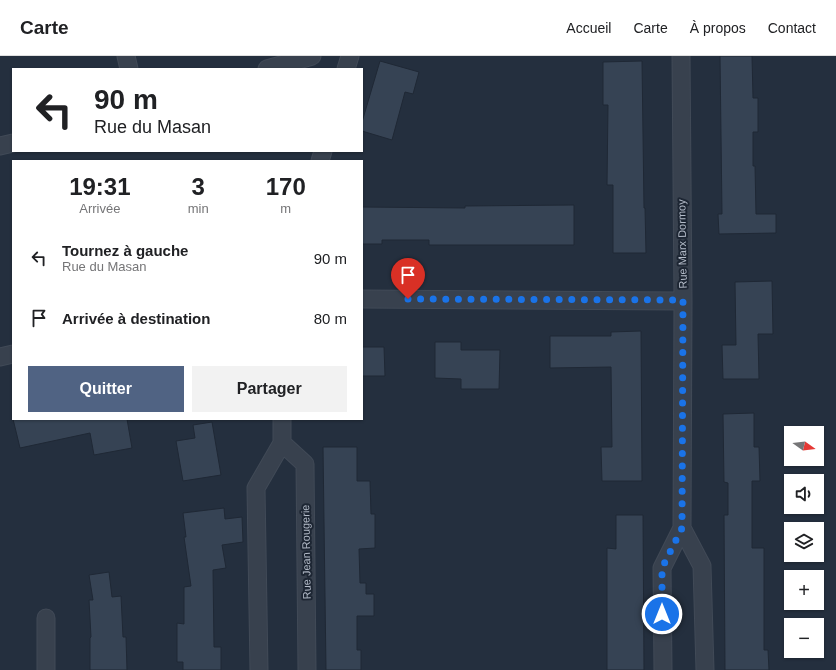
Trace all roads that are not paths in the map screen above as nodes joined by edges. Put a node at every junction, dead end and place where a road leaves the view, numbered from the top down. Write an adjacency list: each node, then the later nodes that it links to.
1 (126, 56): 5 (street)
2 (312, 56): 6 (street)
3 (350, 56): 7 (street)
4 (680, 56): 11 (street, Rue Marx Dormoy)
5 (129, 68)
6 (270, 68)
7 (346, 68)
8 (12, 142): 9 (street)
9 (0, 146)
10 (363, 299): 11 (street)
11 (683, 300): 16 (street, Rue Marx Dormoy)
12 (12, 354): 13 (street)
13 (0, 357)
14 (282, 420): 15 (street)
15 (282, 443): 19 (street); 20 (street, Rue Jean Rougerie)
16 (682, 528): 21 (street, Rue Marx Dormoy); 22 (street, Rue Marx Dormoy)
17 (46, 618): 18 (street)
18 (46, 670)
19 (259, 670)
20 (307, 670)
21 (663, 670)
22 (704, 670)

